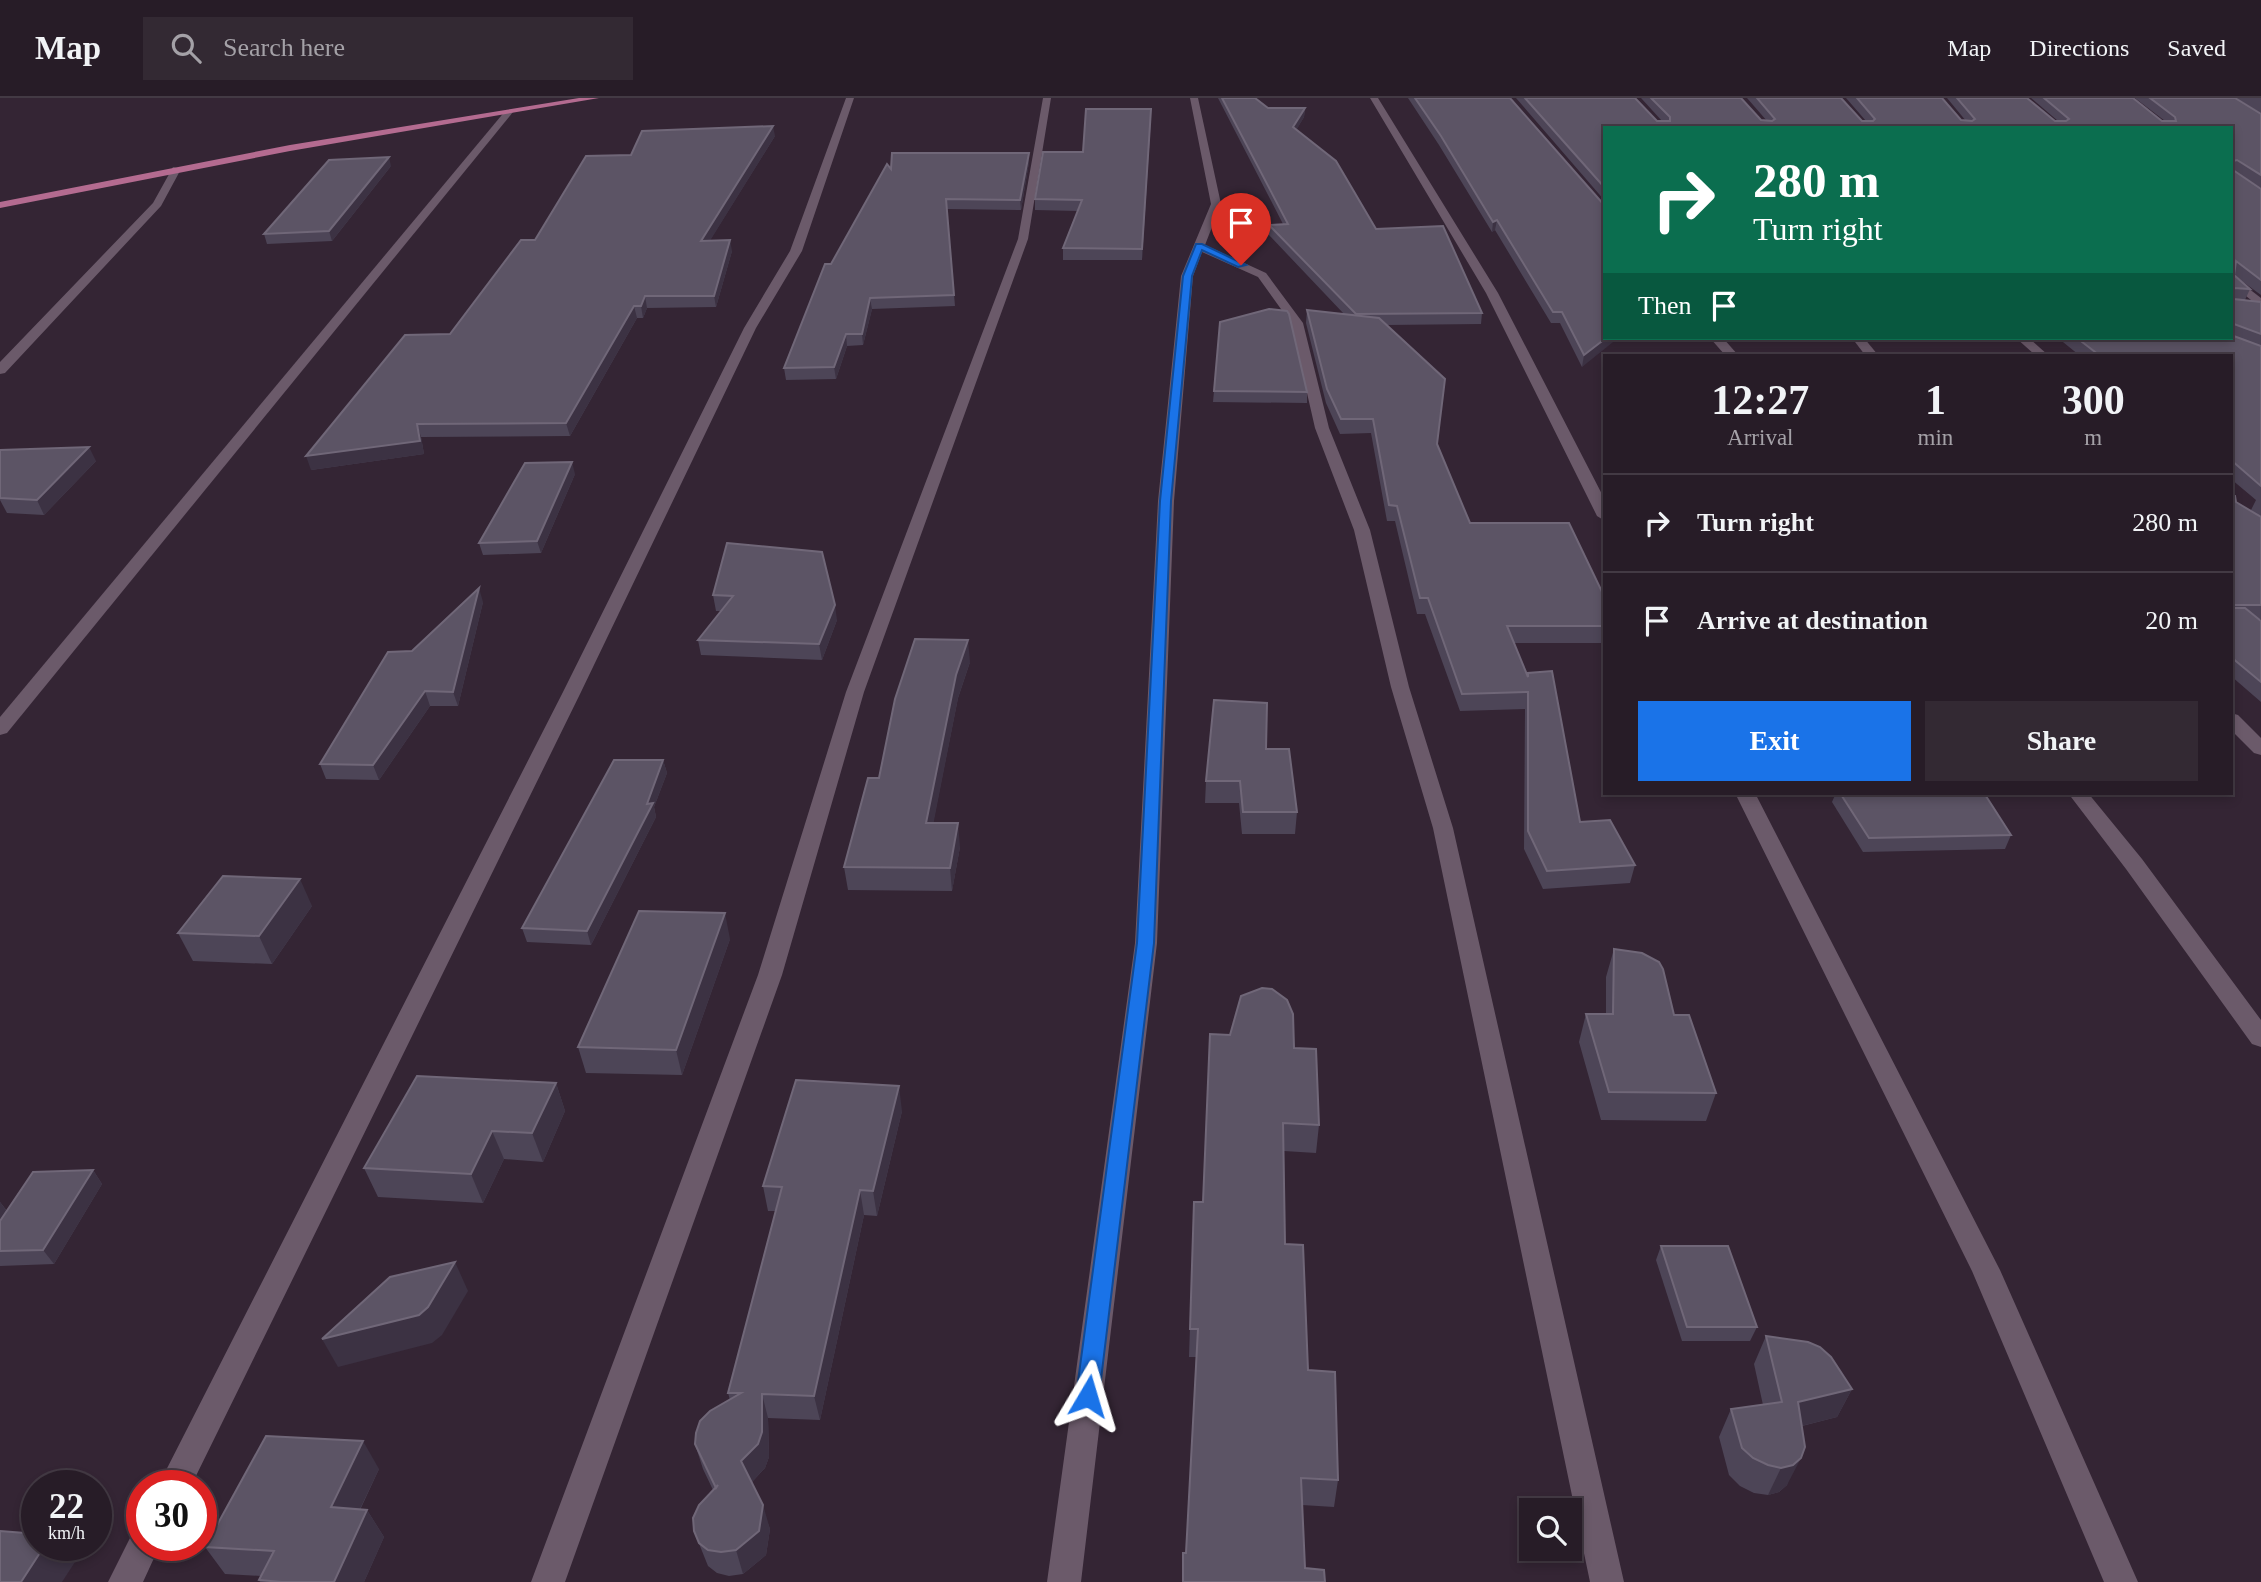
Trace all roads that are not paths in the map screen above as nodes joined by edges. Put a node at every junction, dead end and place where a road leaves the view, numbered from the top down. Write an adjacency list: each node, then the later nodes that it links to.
1 (595, 98): 6 (main road)
2 (850, 98): 27 (street)
3 (1047, 98): 30 (street)
4 (1194, 98): 9 (street)
5 (1374, 98): 20 (street)
6 (509, 112): 7 (main road); 22 (street)
7 (176, 169): 8 (main road); 19 (street)
8 (0, 205)
9 (1199, 246): 31 (street); 32 (street)
10 (2233, 280): 12 (street)
11 (2241, 306): 12 (street)
12 (2261, 306)
13 (1718, 340): 16 (street)
14 (1860, 340): 17 (street)
15 (2024, 340): 18 (street)
16 (1731, 354)
17 (1871, 354)
18 (2041, 354)
19 (0, 370)
20 (1603, 512)
21 (2233, 721): 23 (street)
22 (0, 729)
23 (2261, 749)
24 (1746, 795): 33 (street)
25 (2080, 795): 26 (street)
26 (2261, 1038)
27 (182, 1470)
28 (136, 1561): 29 (street)
29 (125, 1582)
30 (548, 1582)
31 (1064, 1582)
32 (1607, 1582)
33 (2121, 1582)

